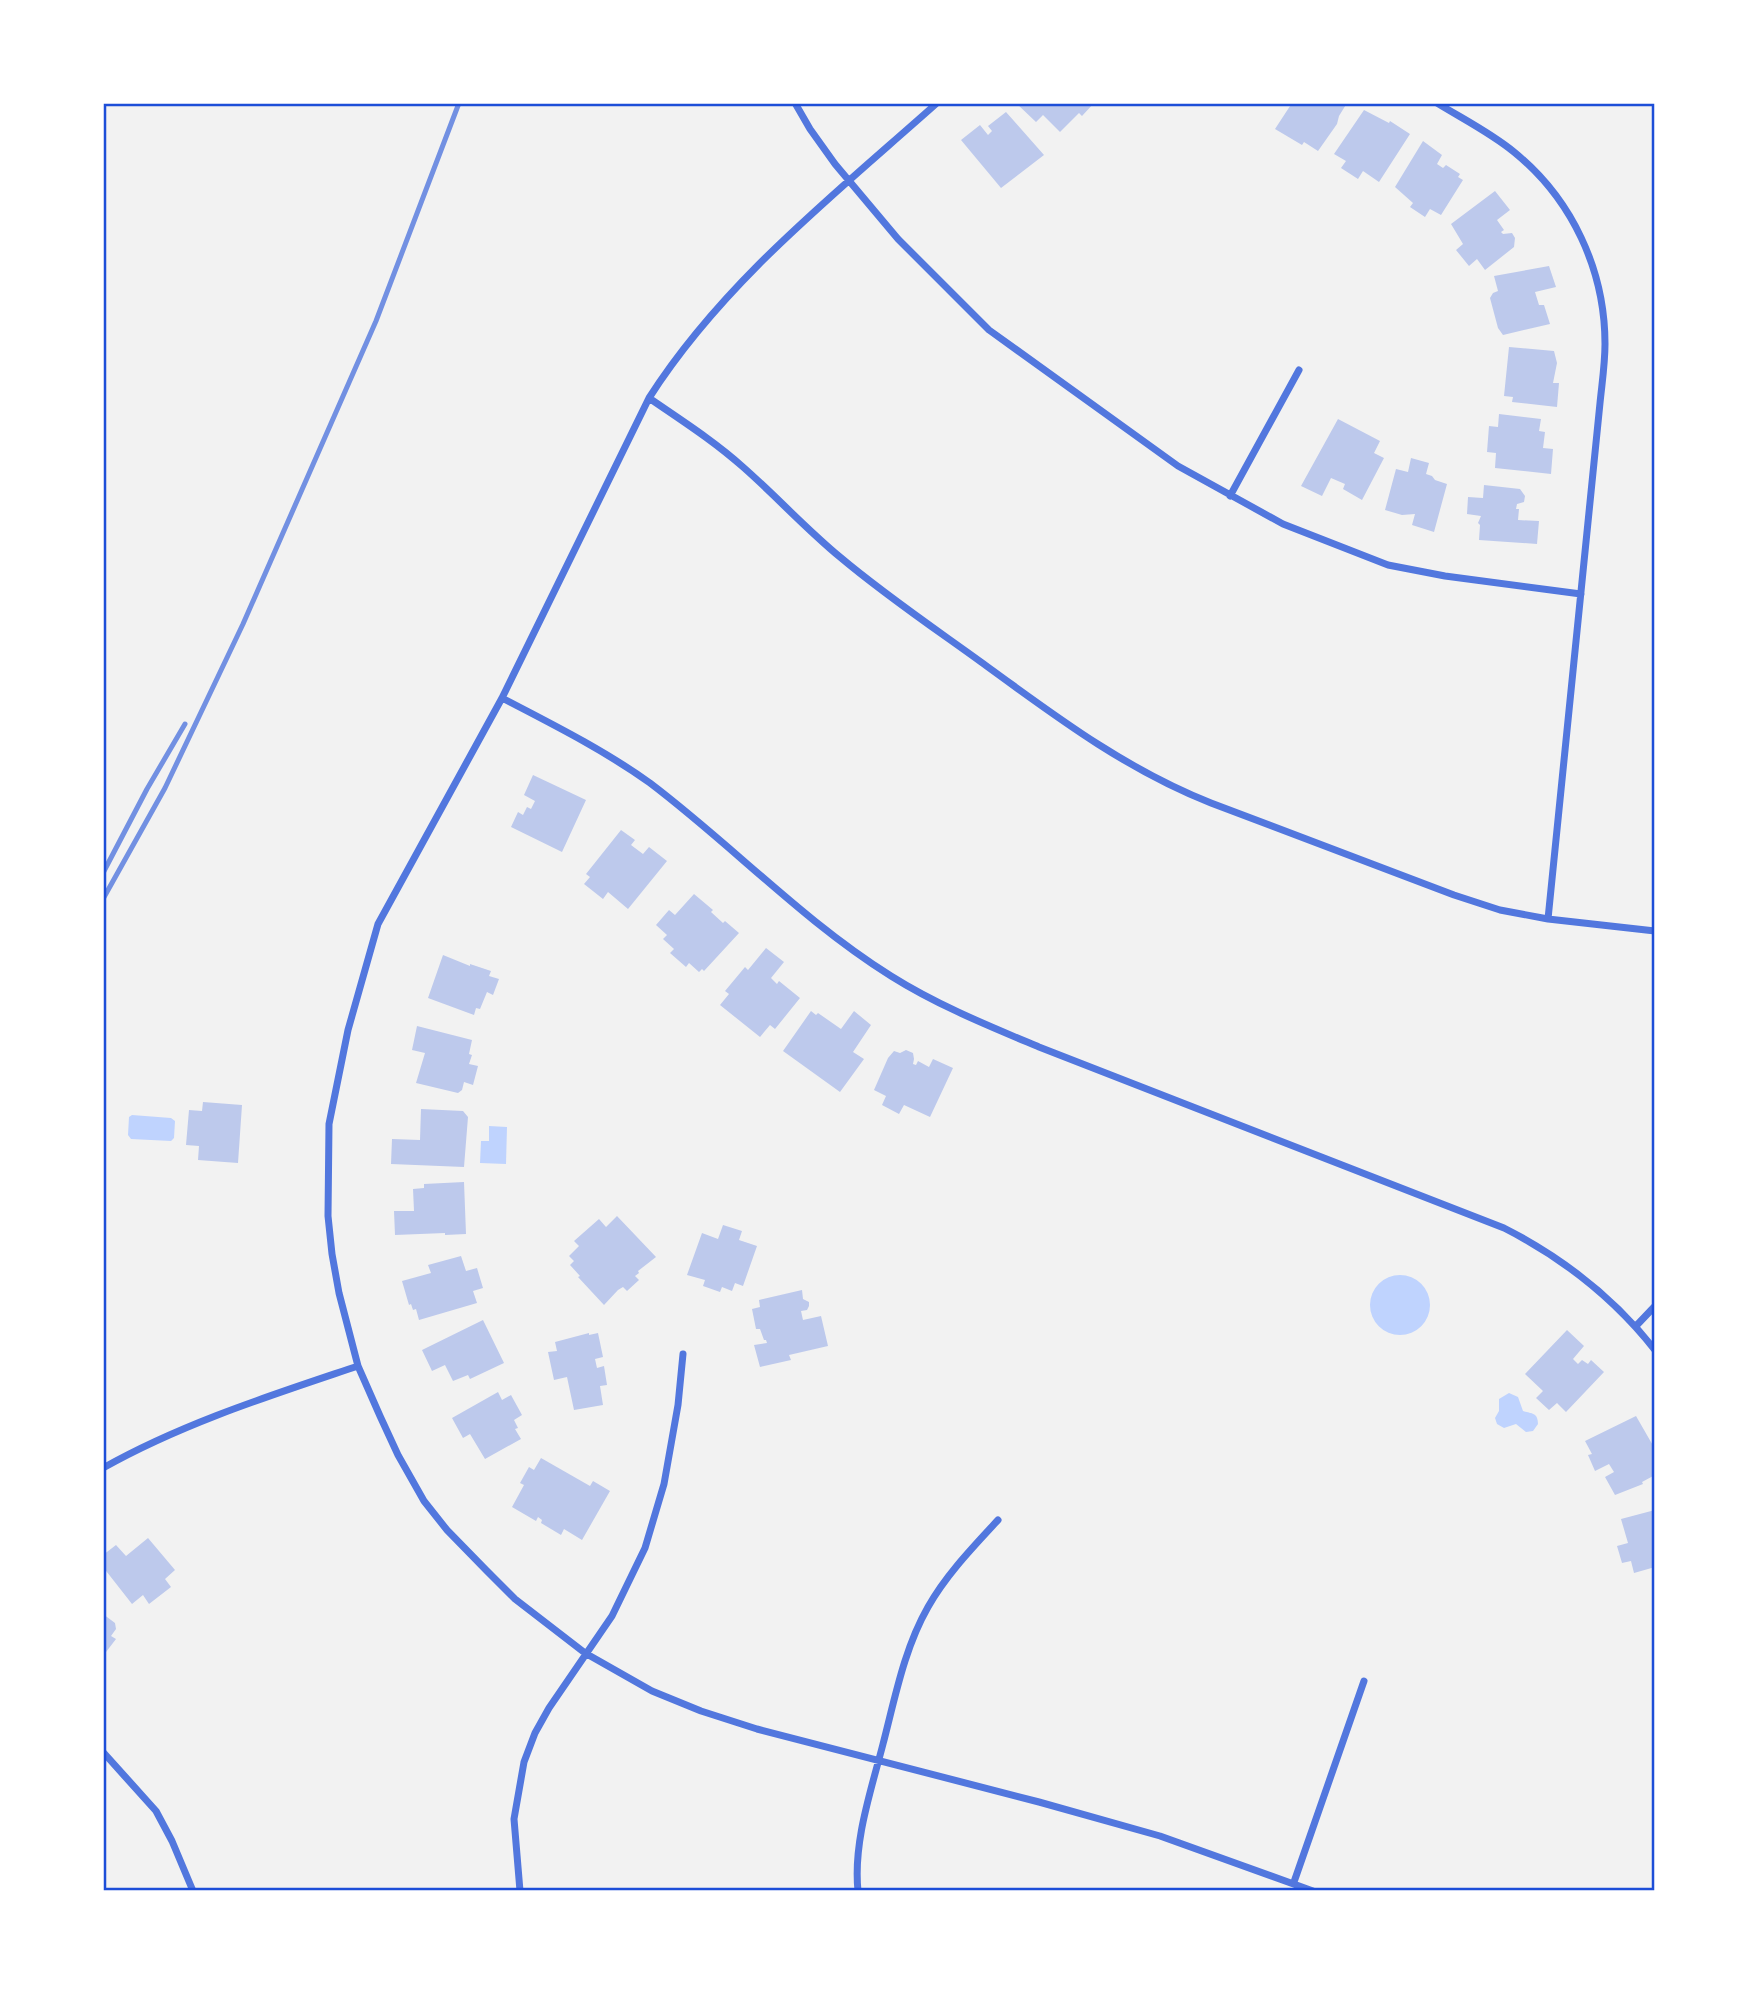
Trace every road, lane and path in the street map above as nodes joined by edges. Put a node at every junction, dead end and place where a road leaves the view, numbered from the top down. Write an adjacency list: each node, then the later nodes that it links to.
1 (795, 103): 4 (street)
2 (937, 103): 4 (street)
3 (1437, 103): 8 (street)
4 (848, 181): 6 (street); 7 (street)
5 (1298, 370): 7 (street)
6 (649, 398): 9 (street); 10 (street)
7 (1230, 496): 8 (street)
8 (1581, 594): 10 (street)
9 (502, 698): 13 (street); 16 (street)
10 (1548, 919): 11 (street)
11 (1655, 931)
12 (1655, 1306): 13 (street)
13 (1636, 1326): 14 (street)
14 (1655, 1350)
15 (683, 1354): 19 (street)
16 (358, 1366): 17 (street); 19 (street)
17 (103, 1468)
18 (998, 1520): 22 (street)
19 (585, 1653): 22 (street); 25 (street)
20 (1364, 1681): 23 (street)
21 (103, 1752): 24 (street)
22 (878, 1760): 23 (street); 26 (street)
23 (1293, 1882): 27 (street)
24 (193, 1891)
25 (520, 1891)
26 (858, 1891)
27 (1313, 1891)

